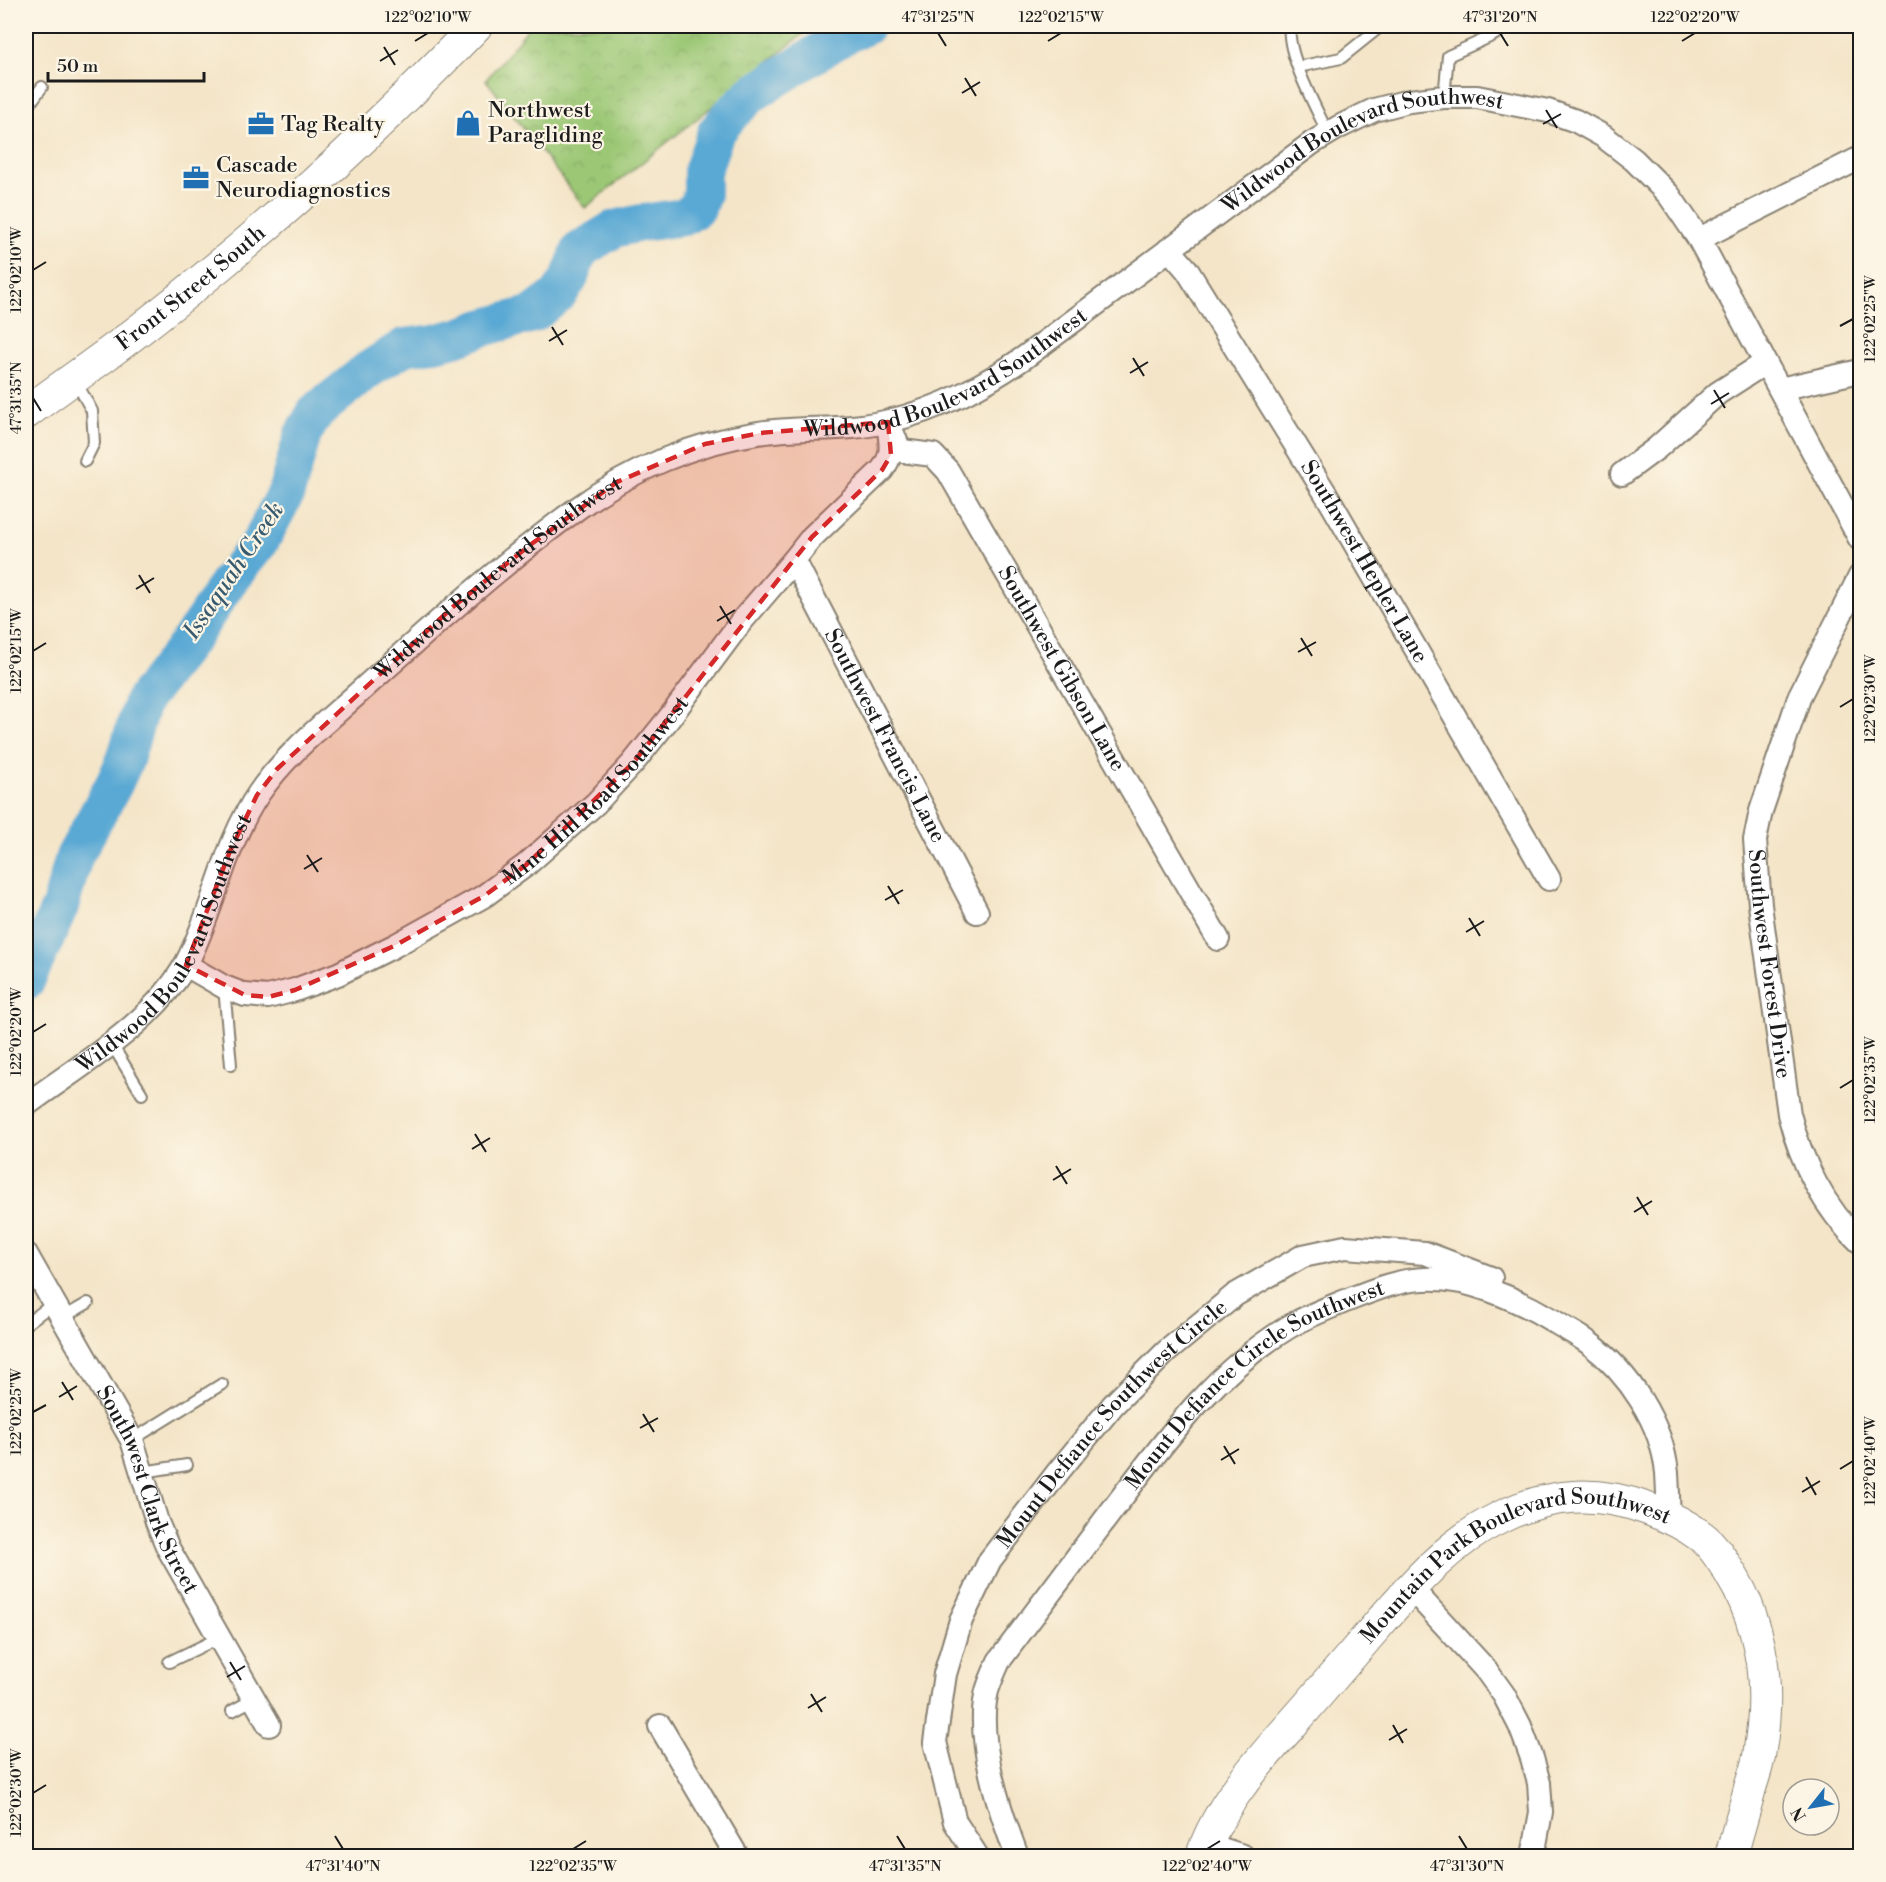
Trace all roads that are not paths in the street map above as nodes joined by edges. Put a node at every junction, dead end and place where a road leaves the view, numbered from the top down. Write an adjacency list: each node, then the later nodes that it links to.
1 (476, 26): 15 (street, Front Street South)
2 (1290, 26): 5 (lane)
3 (1381, 26): 5 (lane)
4 (1508, 26): 7 (lane)
5 (1298, 67): 9 (lane)
6 (42, 87): 8 (lane)
7 (1444, 97): 9 (street, Wildwood Boulevard Southwest); 11 (street, Wildwood Boulevard Southwest)
8 (26, 109)
9 (1329, 134): 12 (street, Wildwood Boulevard Southwest)
10 (1860, 158): 11 (street)
11 (1699, 239): 13 (street, Wildwood Boulevard Southwest)
12 (1170, 249): 18 (street, Wildwood Boulevard Southwest); 24 (street, Southwest Hepler Lane)
13 (1765, 363): 16 (street, Wildwood Boulevard Southwest); 20 (street)
14 (1860, 371): 16 (street)
15 (74, 378): 17 (street, Front Street South); 19 (lane)
16 (1780, 389): 21 (street, Wildwood Boulevard Southwest)
17 (26, 413)
18 (888, 422): 22 (street, Mine Hill Road Southwest); 26 (street, Southwest Gibson Lane); 27 (street, Wildwood Boulevard Southwest)
19 (85, 460)
20 (1622, 474)
21 (1860, 539)
22 (794, 560): 25 (street, Southwest Francis Lane); 28 (street, Mine Hill Road Southwest)
23 (1860, 576): 33 (street, Southwest Forest Drive)
24 (1549, 879)
25 (977, 912)
26 (1218, 939)
27 (186, 964): 28 (street, Mine Hill Road Southwest); 29 (street, Wildwood Boulevard Southwest)
28 (224, 987): 30 (lane)
29 (111, 1043): 31 (lane); 32 (street, Wildwood Boulevard Southwest)
30 (231, 1065)
31 (142, 1094)
32 (26, 1105)
33 (1860, 1242)
34 (26, 1254): 37 (street, Southwest Clark Street)
35 (88, 1303): 37 (lane)
36 (1530, 1307): 43 (street, Mount Defiance Circle Southwest); 53 (street, Mount Defiance Southwest Circle); 54 (street, Mount Defiance Circle Southwest)
37 (58, 1311): 38 (lane); 40 (street, Southwest Clark Street)
38 (26, 1324)
39 (222, 1384): 40 (lane)
40 (132, 1440): 42 (street, Southwest Clark Street)
41 (187, 1465): 42 (lane)
42 (143, 1472): 45 (street, Southwest Clark Street)
43 (1669, 1517): 44 (street, Mountain Park Boulevard Southwest); 57 (street, Mountain Park Boulevard Southwest)
44 (1410, 1587): 51 (street, Mountain Park Boulevard Southwest); 56 (street)
45 (219, 1638): 46 (lane); 47 (street, Southwest Clark Street)
46 (169, 1662)
47 (254, 1699): 48 (lane); 49 (street, Southwest Clark Street)
48 (232, 1711)
49 (269, 1725)
50 (660, 1726): 52 (street)
51 (1204, 1850): 55 (street)
52 (737, 1857)
53 (977, 1857)
54 (1017, 1857)
55 (1243, 1857)
56 (1533, 1857)
57 (1731, 1857)

